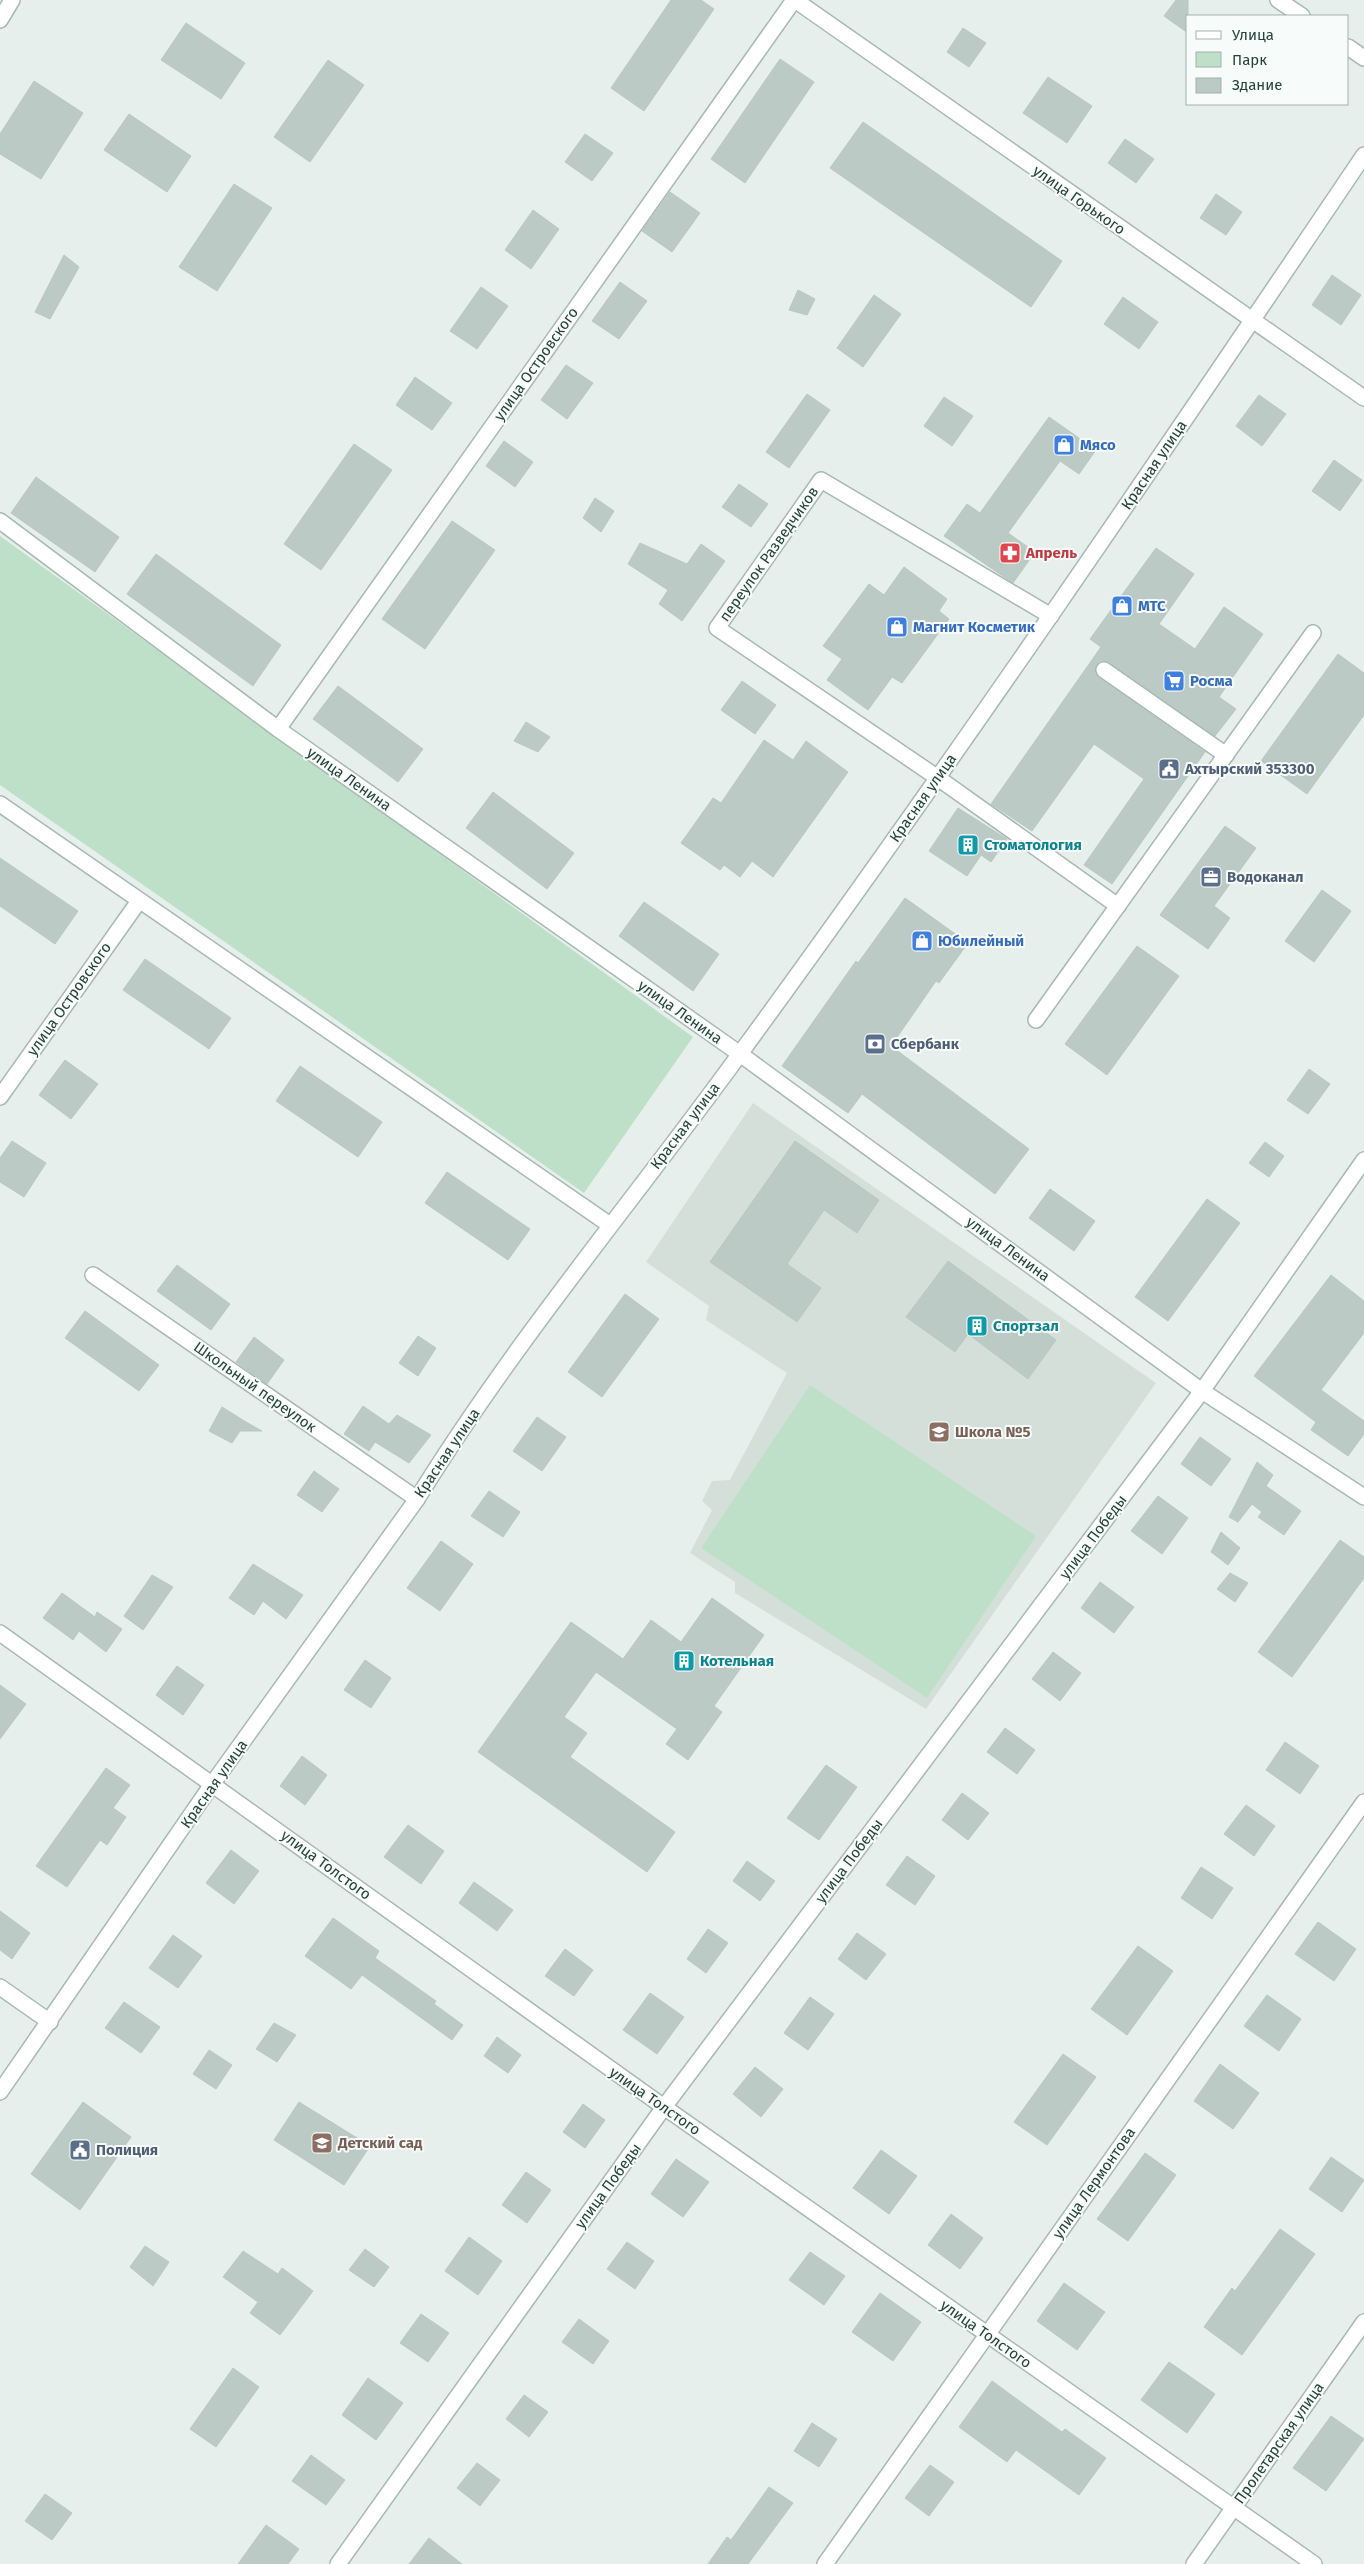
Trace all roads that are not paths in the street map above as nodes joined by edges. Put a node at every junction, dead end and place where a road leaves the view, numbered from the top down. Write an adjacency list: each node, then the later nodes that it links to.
1 (12, 0): 5 (street)
2 (794, 0): 9 (street, улица Горького); 15 (street, улица Островского)
3 (1278, 0): 4 (street)
4 (1300, 15)
5 (0, 20)
6 (1349, 48): 7 (street)
7 (1364, 58)
8 (1364, 154): 9 (street, Красная улица)
9 (1252, 321): 10 (street, улица Горького); 12 (street, Красная улица)
10 (1364, 398)
11 (0, 521): 15 (street, улица Ленина)
12 (1051, 616): 17 (street, Красная улица); 17 (street, переулок Разведчиков)
13 (1313, 633): 16 (street)
14 (1104, 670): 16 (street)
15 (278, 729): 22 (street, улица Ленина)
16 (1226, 755): 20 (street)
17 (938, 778): 20 (street); 22 (street, Красная улица)
18 (0, 804): 19 (street)
19 (138, 901): 23 (street, улица Островского); 25 (street)
20 (1118, 906): 21 (street)
21 (1036, 1020)
22 (740, 1054): 25 (street, Красная улица); 27 (street, улица Ленина)
23 (0, 1096)
24 (1364, 1160): 27 (street, улица Победы)
25 (610, 1225): 29 (street, Красная улица)
26 (93, 1275): 29 (street, Школьный переулок)
27 (1202, 1391): 28 (street, улица Ленина); 36 (street, улица Победы)
28 (1364, 1497)
29 (417, 1499): 31 (street, Красная улица)
30 (0, 1633): 31 (street, улица Толстого)
31 (213, 1783): 34 (street, Красная улица); 36 (street, улица Толстого)
32 (1364, 1802): 38 (street, улица Лермонтова)
33 (0, 1986): 34 (street)
34 (50, 2022): 35 (street, Красная улица)
35 (0, 2092)
36 (664, 2107): 38 (street, улица Толстого); 40 (street, улица Победы)
37 (1364, 2322): 39 (street, Пролетарская улица)
38 (987, 2334): 39 (street, улица Толстого); 41 (street, улица Лермонтова)
39 (1234, 2508): 42 (street, Пролетарская улица); 43 (street, улица Толстого)
40 (338, 2564)
41 (825, 2564)
42 (1194, 2564)
43 (1314, 2564)

